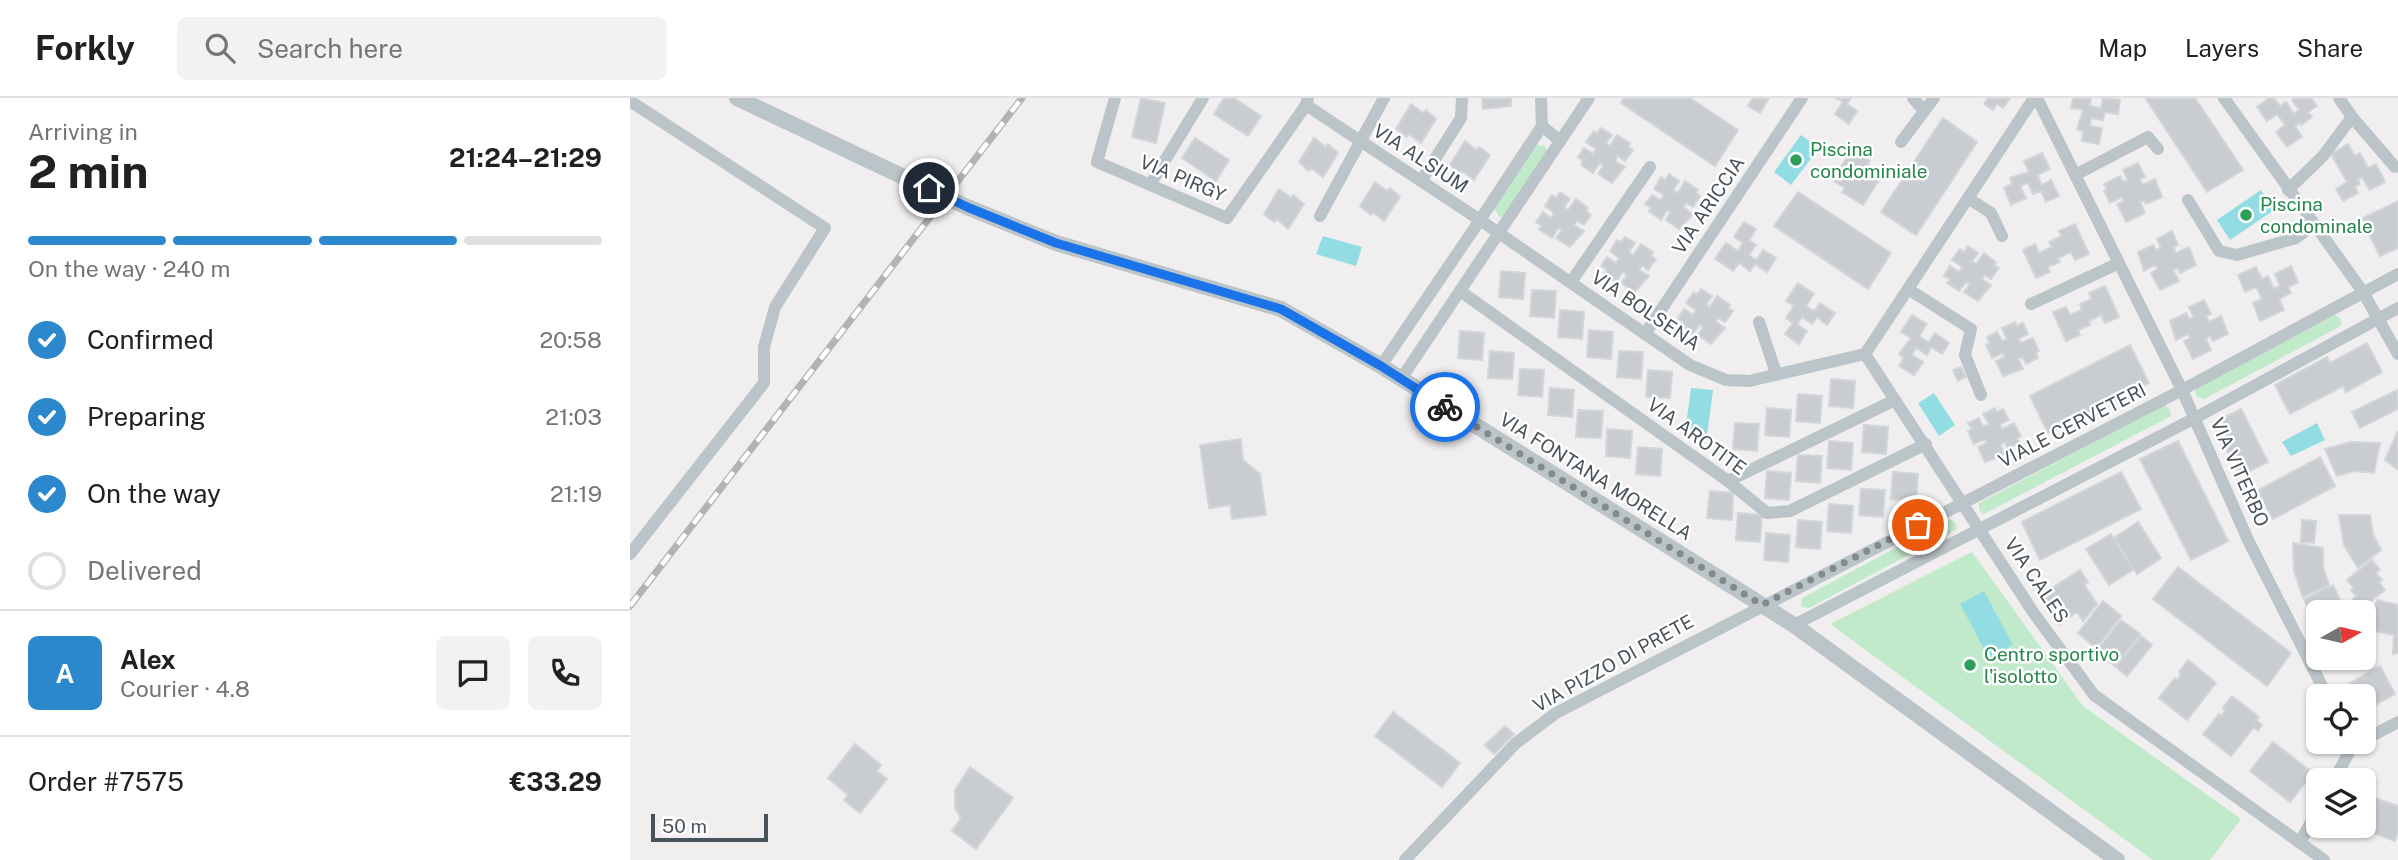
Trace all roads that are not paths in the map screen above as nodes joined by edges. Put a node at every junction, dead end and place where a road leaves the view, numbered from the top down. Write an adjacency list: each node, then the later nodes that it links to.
1 (737, 98): 49 (street, VIA FONTANA MORELLA)
2 (1115, 98): 27 (street, VIA PIRGY)
3 (1203, 98): 27 (street)
4 (1384, 98): 19 (street)
5 (1462, 98): 26 (street)
6 (1541, 98): 18 (street)
7 (1590, 98): 20 (street)
8 (1802, 98): 46 (street, VIA ARICCIA)
9 (1913, 98): 16 (street)
10 (1934, 98): 16 (street)
11 (2036, 98): 25 (street, VIA VITERBO); 29 (street)
12 (2224, 98): 28 (street)
13 (2339, 98): 17 (street)
14 (630, 101): 60 (street)
15 (1307, 102): 19 (street, VIA ALSIUM); 27 (street, VIA PIRGY)
16 (1924, 111): 21 (street)
17 (2352, 117): 24 (street); 28 (street)
18 (1542, 126): 20 (street); 32 (street)
19 (1360, 141): 26 (street, VIA ALSIUM); 31 (street)
20 (1560, 141): 34 (street)
21 (1901, 142)
22 (2158, 149): 25 (street)
23 (1650, 167): 38 (street)
24 (2395, 167)
25 (2075, 175): 36 (street, VIA VITERBO)
26 (1421, 181): 32 (street, VIA ALSIUM)
27 (1150, 185)
28 (2288, 190): 33 (street)
29 (1968, 198): 35 (street); 39 (street)
30 (2188, 200): 33 (street)
31 (1320, 216)
32 (1480, 220): 34 (street, VIA ALSIUM); 49 (street)
33 (2314, 225): 41 (street)
34 (1499, 234): 38 (street, VIA BOLSENA); 40 (street)
35 (2002, 236)
36 (2119, 263): 42 (street); 52 (street, VIA VITERBO)
37 (2398, 274): 41 (street, VIALE CERVETERI)
38 (1571, 282): 46 (street, VIA BOLSENA)
39 (1908, 289): 47 (street); 53 (street)
40 (1460, 291): 51 (street); 57 (street, VIA AROTITE)
41 (2363, 292): 44 (street); 52 (street, VIALE CERVETERI)
42 (2031, 304)
43 (2398, 308): 44 (street)
44 (2379, 318): 48 (street); 55 (street)
45 (1759, 322): 50 (street)
46 (1645, 334): 50 (street, VIA BOLSENA)
47 (1866, 354): 50 (street, VIA BOLSENA); 54 (street, VIA CALES)
48 (2398, 354)
49 (1381, 366): 51 (street, VIA FONTANA MORELLA)
50 (1776, 373)
51 (1401, 379): 61 (street, VIA FONTANA MORELLA)
52 (2182, 390): 55 (street, VIA VITERBO); 58 (street, VIALE CERVETERI)
53 (1980, 395)
54 (1895, 400): 56 (street, VIA CALES); 57 (street)
55 (2195, 418): 59 (street); 63 (street, VIA VITERBO)
56 (1926, 444): 57 (street, VIA AROTITE); 58 (street, VIA CALES)
57 (1728, 481)
58 (1962, 502): 59 (street, VIA CALES); 61 (street, VIALE CERVETERI)
59 (1980, 529): 62 (street); 67 (street, VIA CALES)
60 (630, 554)
61 (1762, 605): 62 (street, VIA FONTANA MORELLA); 68 (street, VIA PIZZO DI PRETE)
62 (1794, 625): 69 (street, VIA FONTANA MORELLA)
63 (2321, 684)
64 (2398, 722): 65 (street)
65 (2376, 733)
66 (2306, 831): 67 (street)
67 (2300, 842): 70 (street, VIA CALES)
68 (1405, 860)
69 (2117, 860)
70 (2323, 860)

